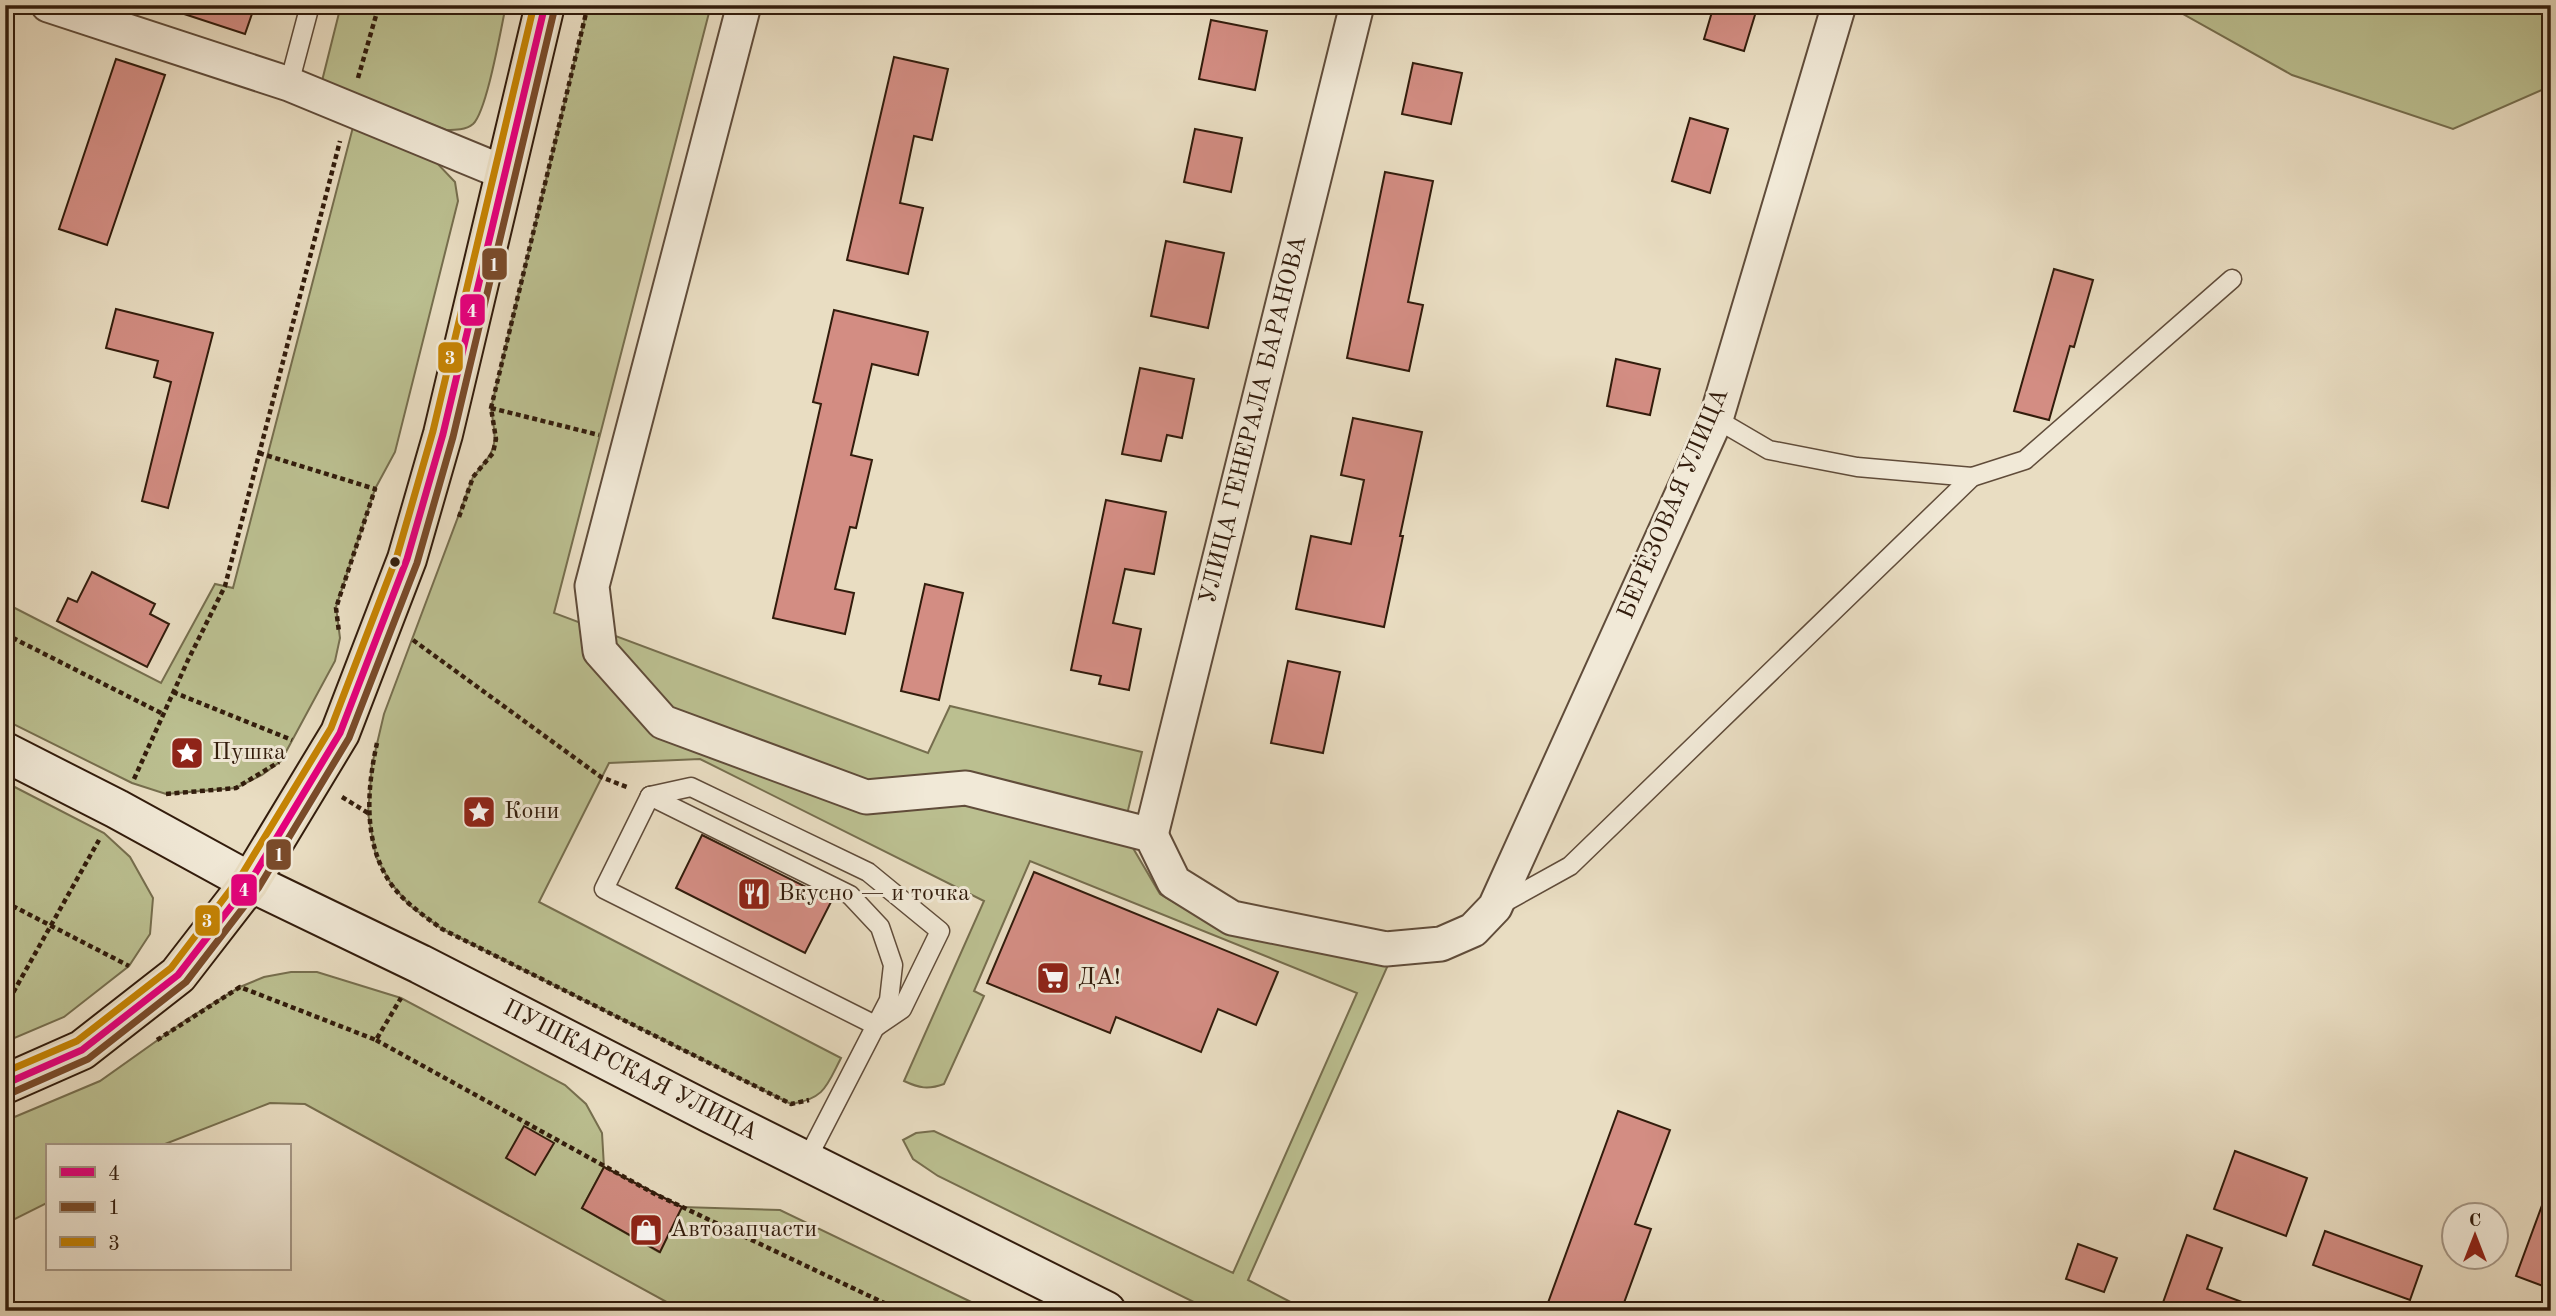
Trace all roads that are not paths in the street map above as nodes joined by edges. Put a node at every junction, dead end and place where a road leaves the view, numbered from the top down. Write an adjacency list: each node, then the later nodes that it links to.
1 (48, 5): 7 (street)
2 (310, 5): 7 (lane)
3 (545, 5): 8 (main road)
4 (744, 5): 14 (street)
5 (1357, 5): 14 (street, УЛИЦА ГЕНЕРАЛА БАРАНОВА)
6 (1839, 5): 10 (street, БЕРЁЗОВАЯ УЛИЦА)
7 (289, 84): 8 (street)
8 (505, 173): 15 (main road)
9 (2232, 279): 11 (lane)
10 (1716, 419): 11 (lane); 16 (street, БЕРЁЗОВАЯ УЛИЦА)
11 (1972, 477): 16 (lane)
12 (5, 752): 15 (main road, ПУШКАРСКАЯ УЛИЦА)
13 (650, 796): 17 (lane); 17 (lane); 17 (lane)
14 (1151, 835): 16 (street)
15 (250, 882): 18 (main road); 19 (main road, ПУШКАРСКАЯ УЛИЦА)
16 (1495, 907)
17 (877, 1026): 19 (lane)
18 (5, 1084)
19 (806, 1161): 20 (main road, ПУШКАРСКАЯ УЛИЦА)
20 (1107, 1311)

